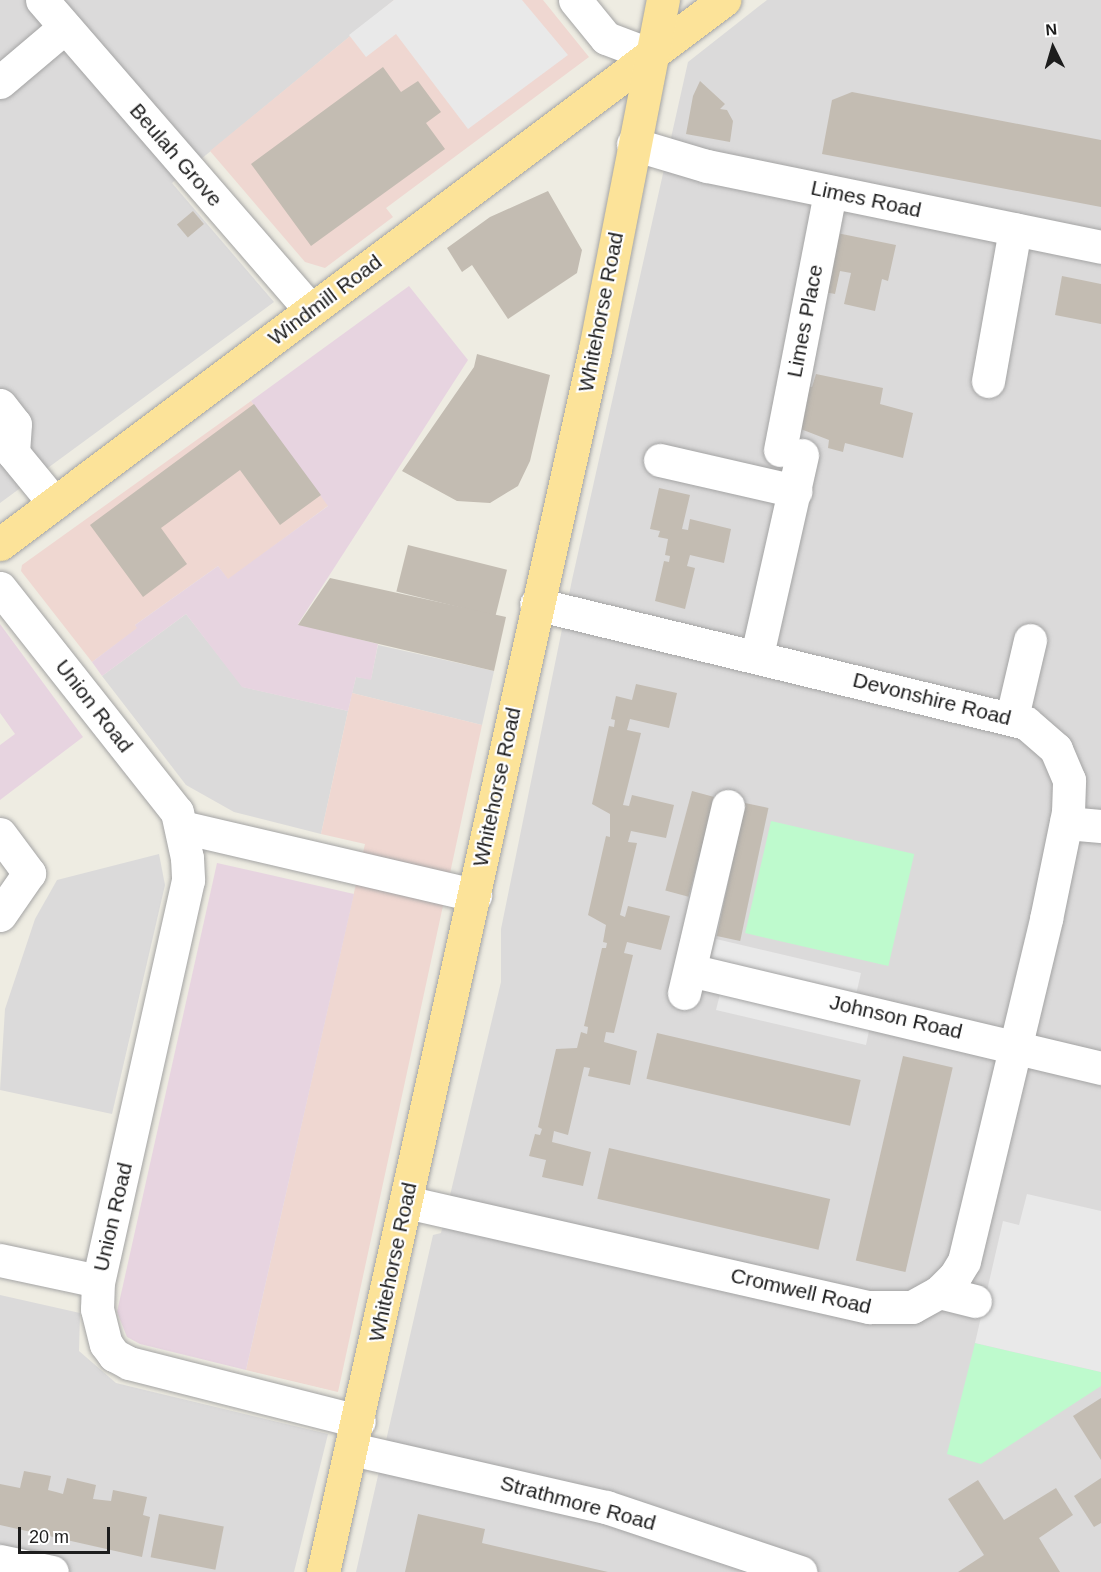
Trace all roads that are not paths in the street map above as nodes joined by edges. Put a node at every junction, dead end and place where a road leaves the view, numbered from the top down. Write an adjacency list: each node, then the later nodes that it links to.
1 (42, 0): 5 (street, Beulah Grove)
2 (575, 0): 6 (street)
3 (663, 0): 6 (main road, Whitehorse Road)
4 (724, 0): 6 (main road, Windmill Road)
5 (65, 27): 7 (street); 12 (street, Beulah Grove)
6 (651, 56): 8 (main road, Whitehorse Road); 12 (main road, Windmill Road)
7 (0, 82)
8 (633, 144): 9 (street, Limes Road); 20 (main road, Whitehorse Road)
9 (830, 192): 10 (street, Limes Road); 16 (street, Limes Place)
10 (1015, 229): 11 (street, Limes Road); 13 (street)
11 (1101, 247)
12 (311, 310): 17 (main road, Windmill Road)
13 (988, 381)
14 (0, 405): 17 (street)
15 (660, 460): 16 (street)
16 (795, 491): 22 (street, Limes Place)
17 (54, 503): 18 (main road, Windmill Road)
18 (0, 544)
19 (0, 588): 27 (street, Union Road)
20 (536, 604): 22 (street, Devonshire Road); 29 (main road, Whitehorse Road)
21 (1030, 640): 23 (street)
22 (757, 656): 23 (street, Devonshire Road)
23 (1012, 717): 25 (street, Devonshire Road)
24 (728, 806): 31 (street, Johnson Road)
25 (1066, 823): 26 (street); 31 (street, Devonshire Road)
26 (1101, 826)
27 (183, 827): 29 (street); 35 (street, Union Road)
28 (0, 834): 30 (street)
29 (475, 895): 33 (main road, Whitehorse Road)
30 (0, 915)
31 (1016, 1047): 32 (street, Johnson Road); 36 (street, Cromwell Road)
32 (1101, 1068)
33 (406, 1202): 36 (street, Cromwell Road); 38 (main road, Whitehorse Road)
34 (0, 1260): 35 (street)
35 (98, 1281): 38 (street, Union Road)
36 (939, 1292): 37 (street)
37 (975, 1301)
38 (355, 1435): 41 (main road, Whitehorse Road); 42 (street, Strathmore Road)
39 (0, 1561): 40 (street)
40 (52, 1572)
41 (323, 1572)
42 (800, 1572)

